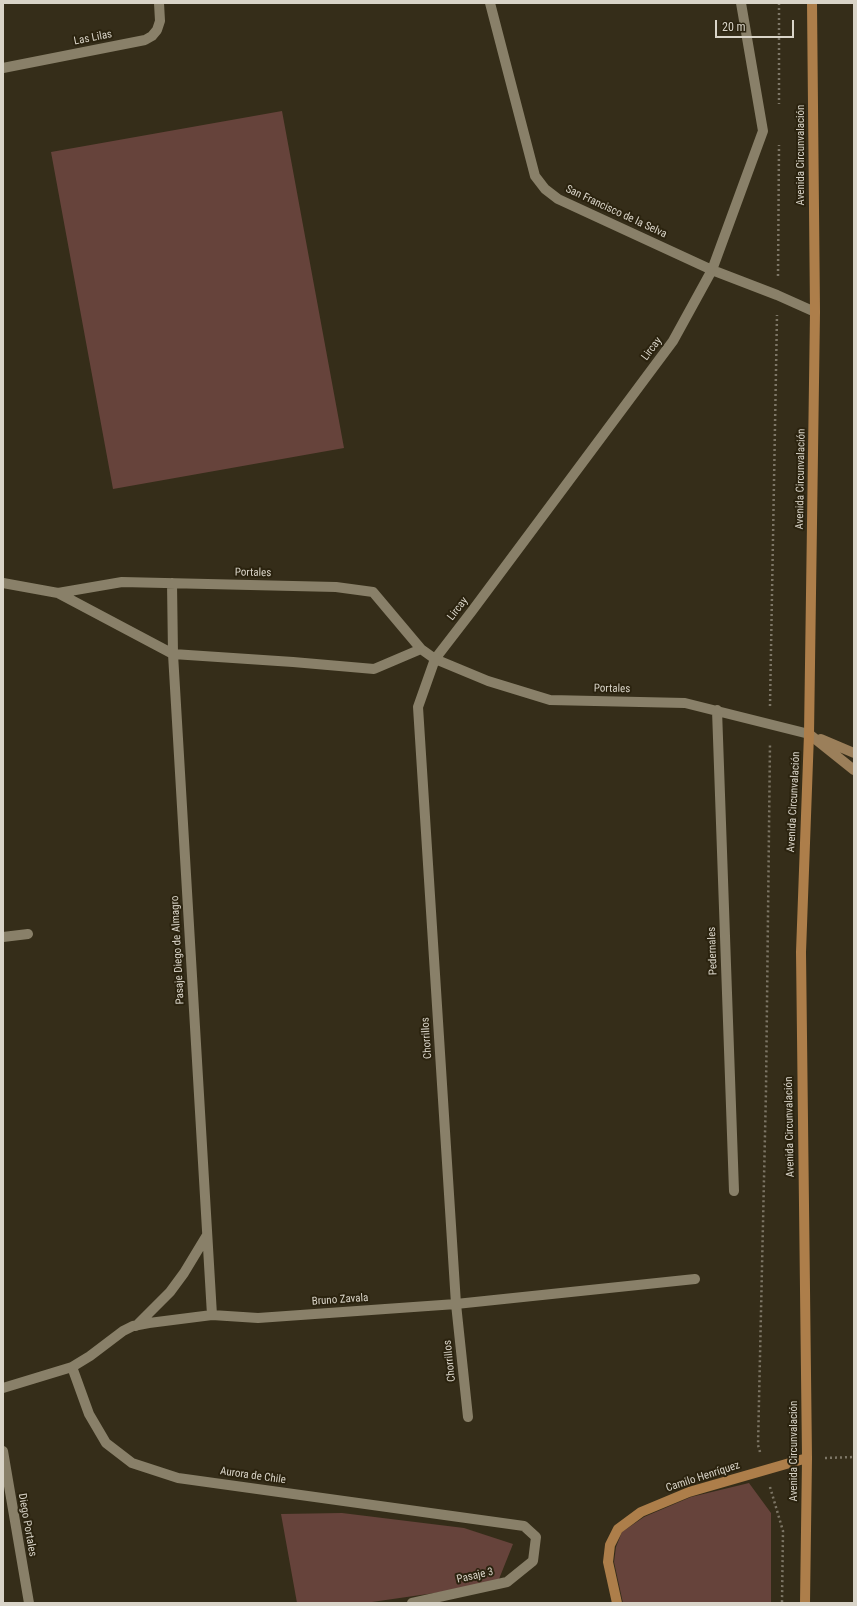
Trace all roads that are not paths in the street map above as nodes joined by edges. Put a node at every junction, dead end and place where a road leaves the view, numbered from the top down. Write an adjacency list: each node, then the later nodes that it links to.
1 (159, 3): 5 (street, Las Lilas)
2 (490, 3): 6 (street, San Francisco de la Selva)
3 (741, 3): 6 (street, Lircay)
4 (812, 3): 7 (main road, Avenida Circunvalación)
5 (3, 68)
6 (712, 270): 7 (street, San Francisco de la Selva); 13 (street, Lircay)
7 (815, 312): 15 (main road, Avenida Circunvalación)
8 (3, 583): 10 (street, Portales)
9 (172, 583): 10 (street, Portales); 11 (street, Portales); 12 (street, Pasaje Diego de Almagro)
10 (58, 593): 12 (street, Portales)
11 (421, 649): 12 (street, Portales); 13 (street, Portales)
12 (173, 654): 21 (street, Pasaje Diego de Almagro)
13 (435, 659): 14 (street, Portales); 23 (street, Chorrillos)
14 (717, 710): 15 (street, Portales); 20 (street, Pedernales)
15 (810, 734): 16 (street); 17 (street); 30 (main road, Avenida Circunvalación)
16 (854, 753)
17 (854, 770)
18 (28, 934): 19 (street)
19 (3, 937)
20 (734, 1191)
21 (207, 1235): 24 (street, Pasaje Diego de Almagro); 25 (street)
22 (695, 1279): 23 (street, Bruno Zavala)
23 (456, 1304): 24 (street, Bruno Zavala); 28 (street, Chorrillos)
24 (212, 1315): 25 (street, Bruno Zavala)
25 (136, 1326): 26 (street, Bruno Zavala)
26 (72, 1368): 27 (street, Bruno Zavala); 32 (street, Aurora de Chile)
27 (3, 1388)
28 (468, 1417)
29 (3, 1451): 31 (street, Diego Portales)
30 (807, 1458): 35 (main road, Camilo Henríquez); 36 (main road, Avenida Circunvalación)
31 (4, 1471): 33 (street, Diego Portales)
32 (488, 1520): 34 (street, Pasaje 3)
33 (29, 1603)
34 (412, 1603)
35 (617, 1603)
36 (805, 1603)

